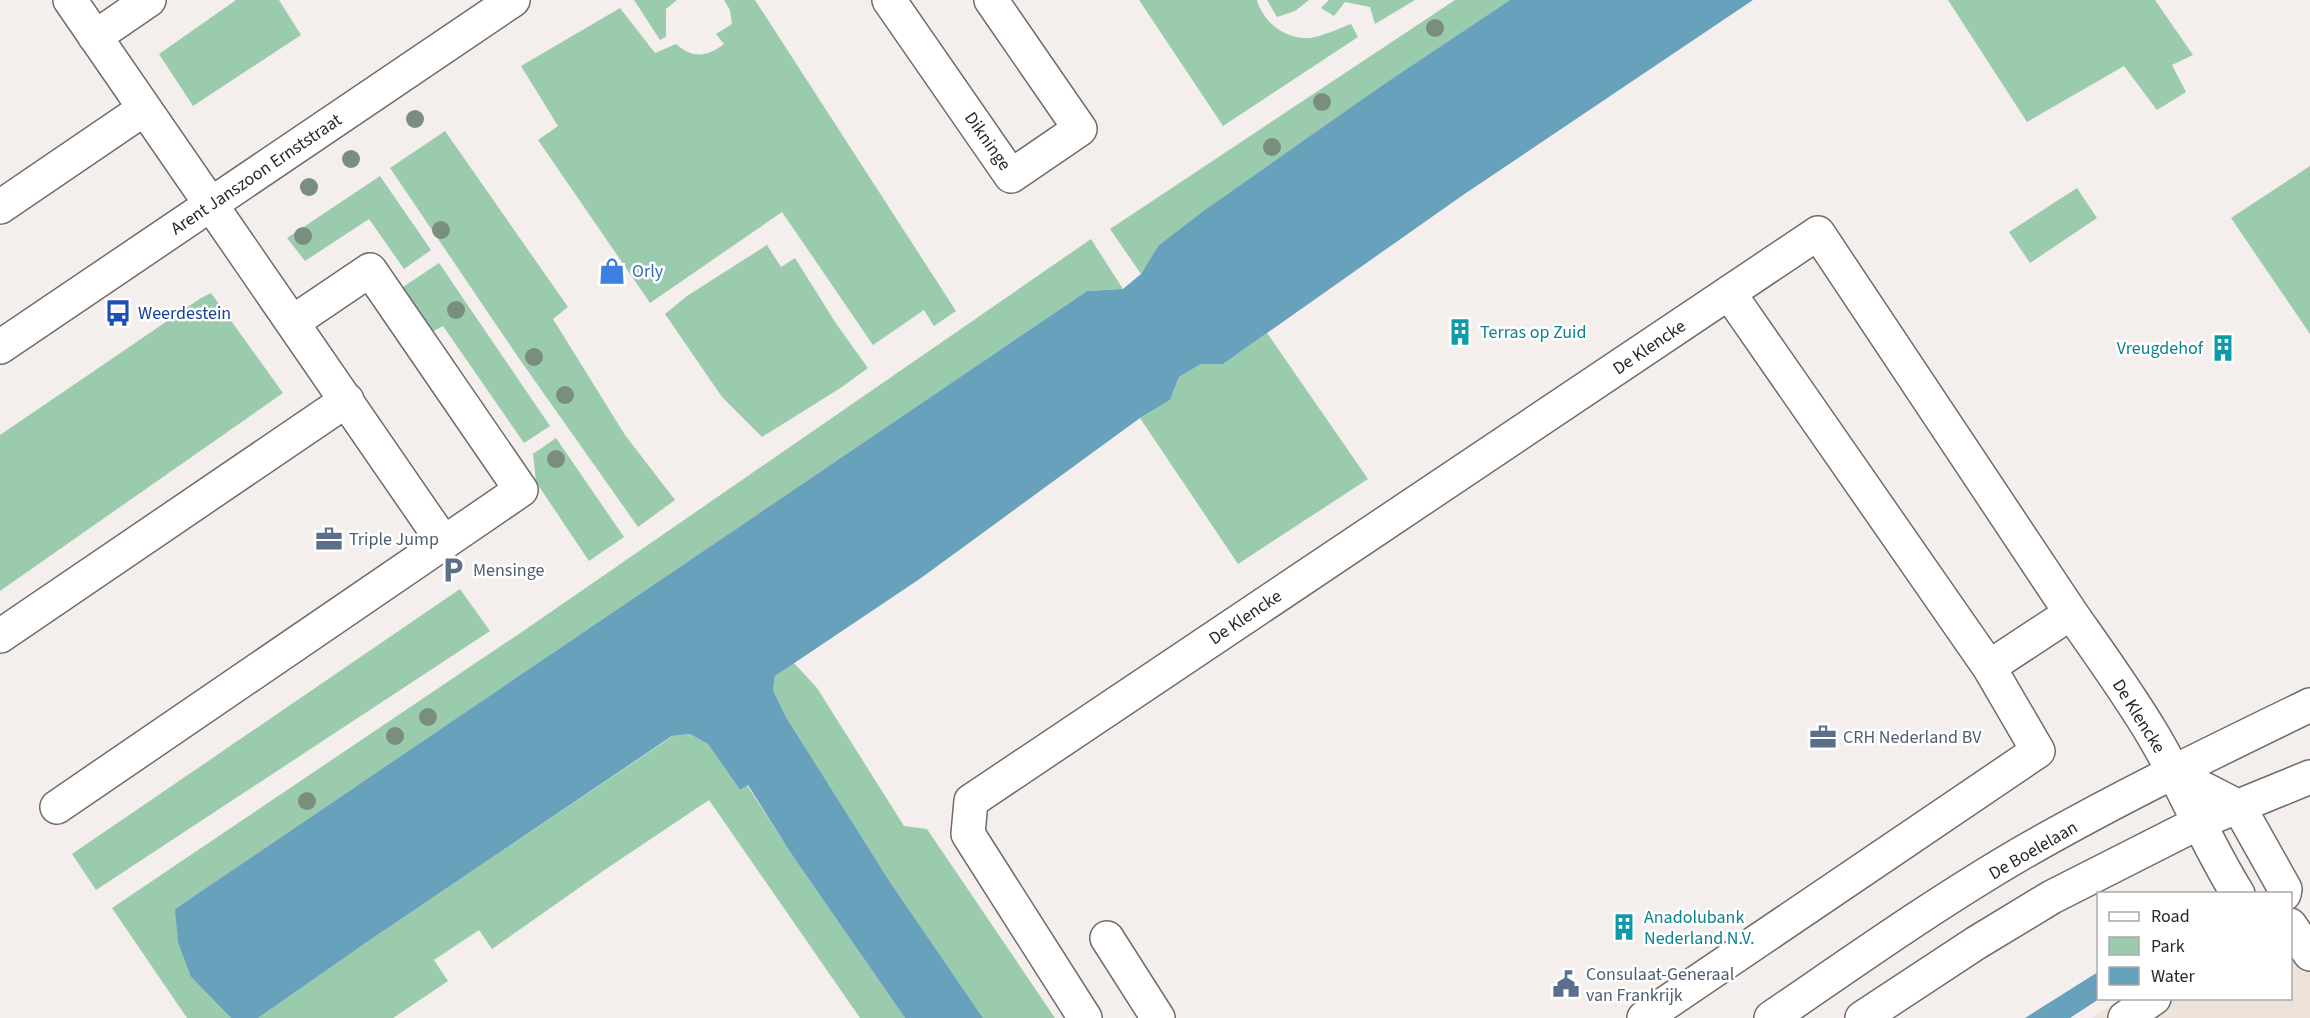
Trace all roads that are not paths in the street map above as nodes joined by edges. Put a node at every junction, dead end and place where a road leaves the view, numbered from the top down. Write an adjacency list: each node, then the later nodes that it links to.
1 (70, 0): 6 (street)
2 (149, 0): 6 (street)
3 (513, 0): 8 (street, Arent Janszoon Ernststraat)
4 (889, 0): 5 (street, Dikninge)
5 (991, 0)
6 (95, 37): 7 (street)
7 (144, 110): 8 (street); 9 (street)
8 (212, 204): 11 (street); 12 (street, Arent Janszoon Ernststraat)
9 (0, 207)
10 (1729, 293): 15 (street, De Klencke); 17 (street); 30 (street, De Klencke)
11 (292, 322): 13 (street); 14 (street)
12 (0, 347)
13 (347, 400): 14 (street); 16 (street)
14 (444, 543): 21 (street)
15 (2071, 613): 17 (street); 19 (street, De Klencke)
16 (0, 636)
17 (1989, 668): 32 (street)
18 (2310, 705): 19 (street, De Boelelaan)
19 (2173, 773): 22 (street); 23 (street, De Klencke); 33 (street, De Boelelaan)
20 (2310, 777): 22 (street)
21 (57, 807)
22 (2239, 807): 23 (street); 25 (street)
23 (2200, 822): 24 (street, De Klencke); 34 (street)
24 (2237, 892)
25 (2284, 892)
26 (2292, 928): 28 (street)
27 (1107, 938): 31 (street)
28 (2310, 954)
29 (2153, 1000): 35 (street)
30 (1085, 1018)
31 (1158, 1018)
32 (1644, 1018)
33 (1771, 1018)
34 (1862, 1018)
35 (2126, 1018)

